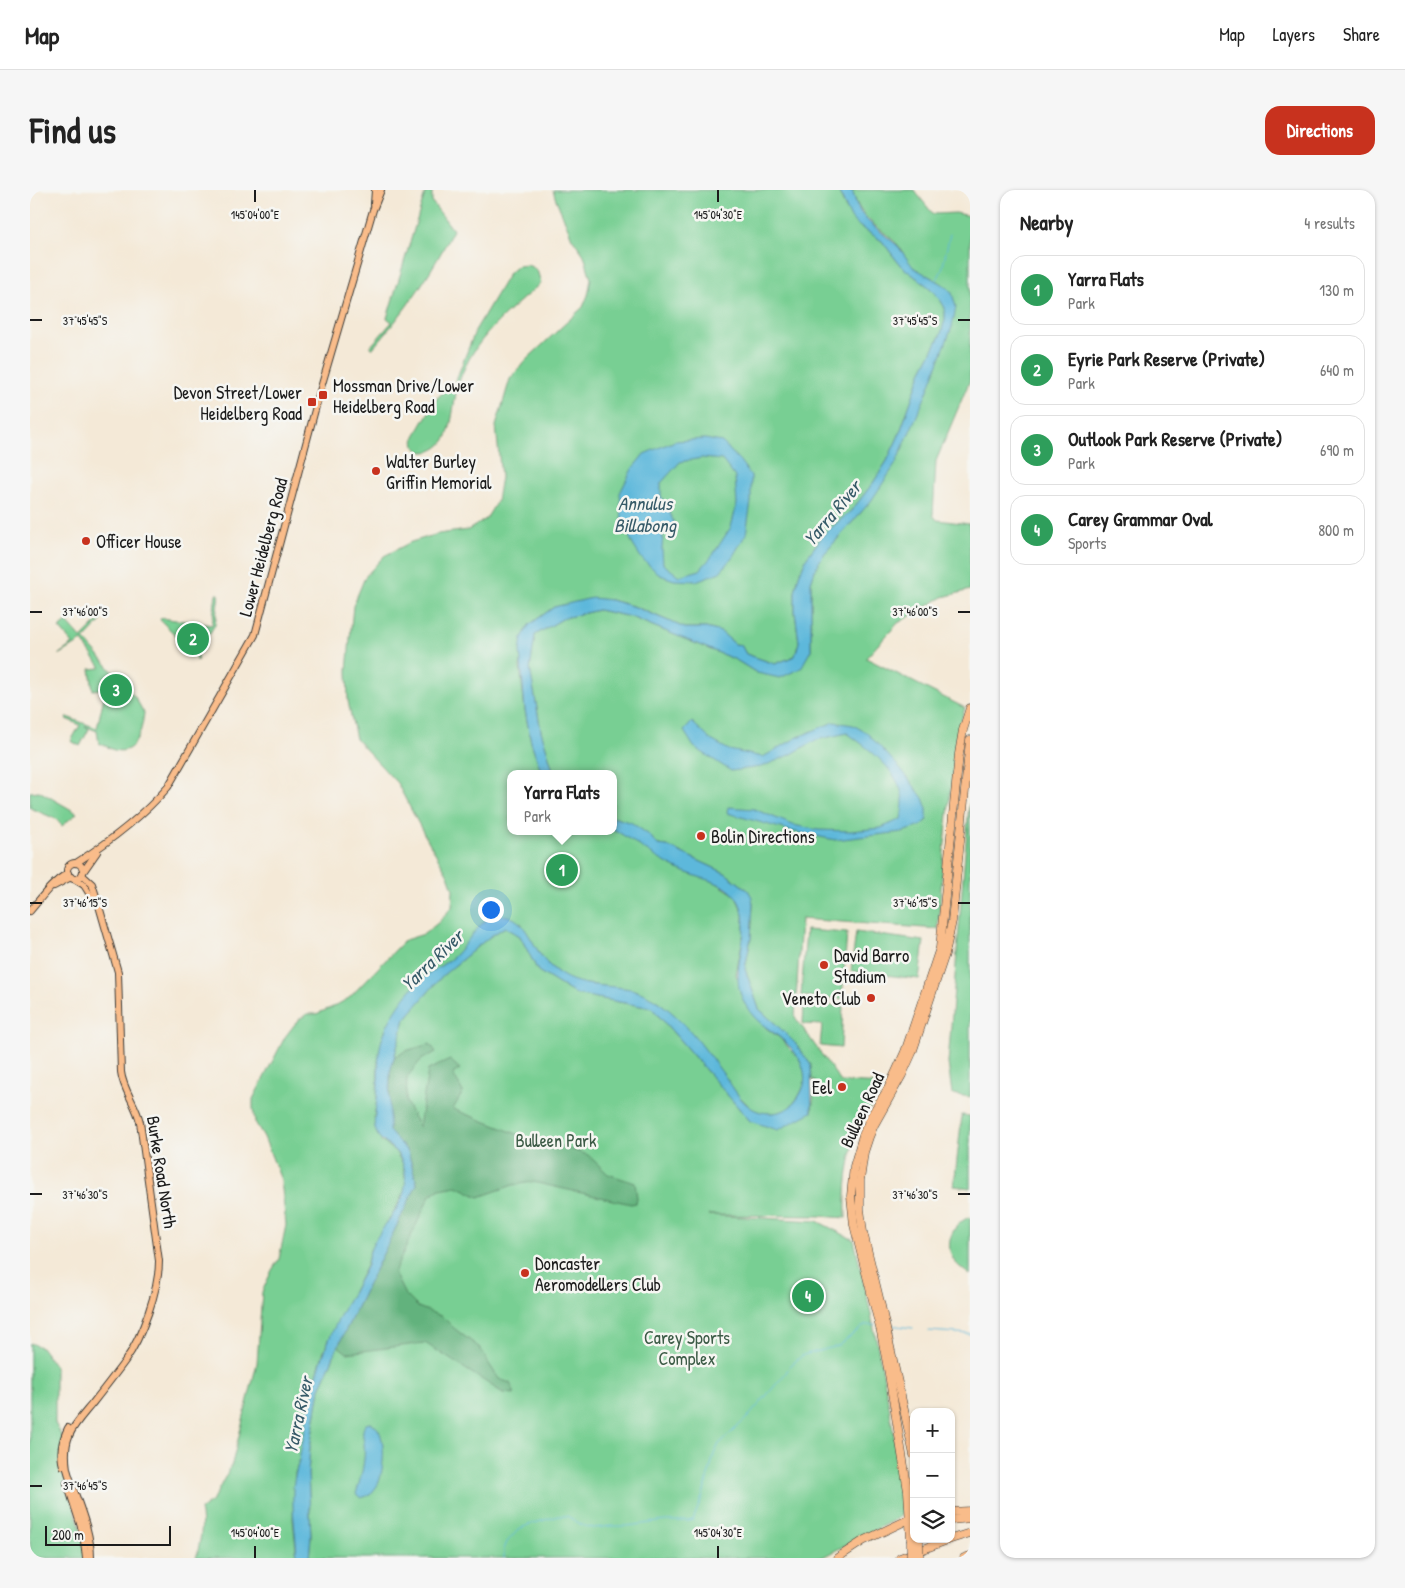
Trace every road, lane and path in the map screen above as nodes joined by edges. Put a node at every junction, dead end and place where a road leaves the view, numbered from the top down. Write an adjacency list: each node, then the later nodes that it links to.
1 (375, 190): 3 (main road, Lower Heidelberg Road)
2 (381, 190): 3 (main road, Lower Heidelberg Road)
3 (373, 210): 6 (main road, Lower Heidelberg Road)
4 (970, 708): 12 (highway, Bulleen Road)
5 (970, 740): 12 (highway, Bulleen Road)
6 (99, 849): 7 (main road, Lower Heidelberg Road); 8 (main road, Lower Heidelberg Road)
7 (76, 863): 8 (main road); 9 (main road)
8 (83, 873): 9 (main road); 11 (main road, Burke Road North)
9 (70, 876): 10 (main road); 11 (main road, Burke Road North)
10 (30, 912)
11 (100, 912): 13 (main road, Burke Road North)
12 (878, 1307): 14 (highway, Bulleen Road); 15 (highway, Bulleen Road)
13 (97, 1395): 27 (main road, Burke Road North); 28 (main road, Burke Road North)
14 (914, 1453)
15 (910, 1506)
16 (970, 1511): 17 (highway)
17 (955, 1512)
18 (910, 1518): 29 (highway)
19 (970, 1518): 20 (highway)
20 (955, 1520)
21 (970, 1533): 22 (highway)
22 (955, 1538)
23 (914, 1543): 31 (highway, Bulleen Road, bridge)
24 (916, 1543): 32 (highway, Bulleen Road, bridge)
25 (940, 1543): 30 (highway)
26 (970, 1556): 33 (highway)
27 (86, 1558)
28 (91, 1558)
29 (837, 1558)
30 (900, 1558)
31 (912, 1558)
32 (919, 1558)
33 (964, 1558)

